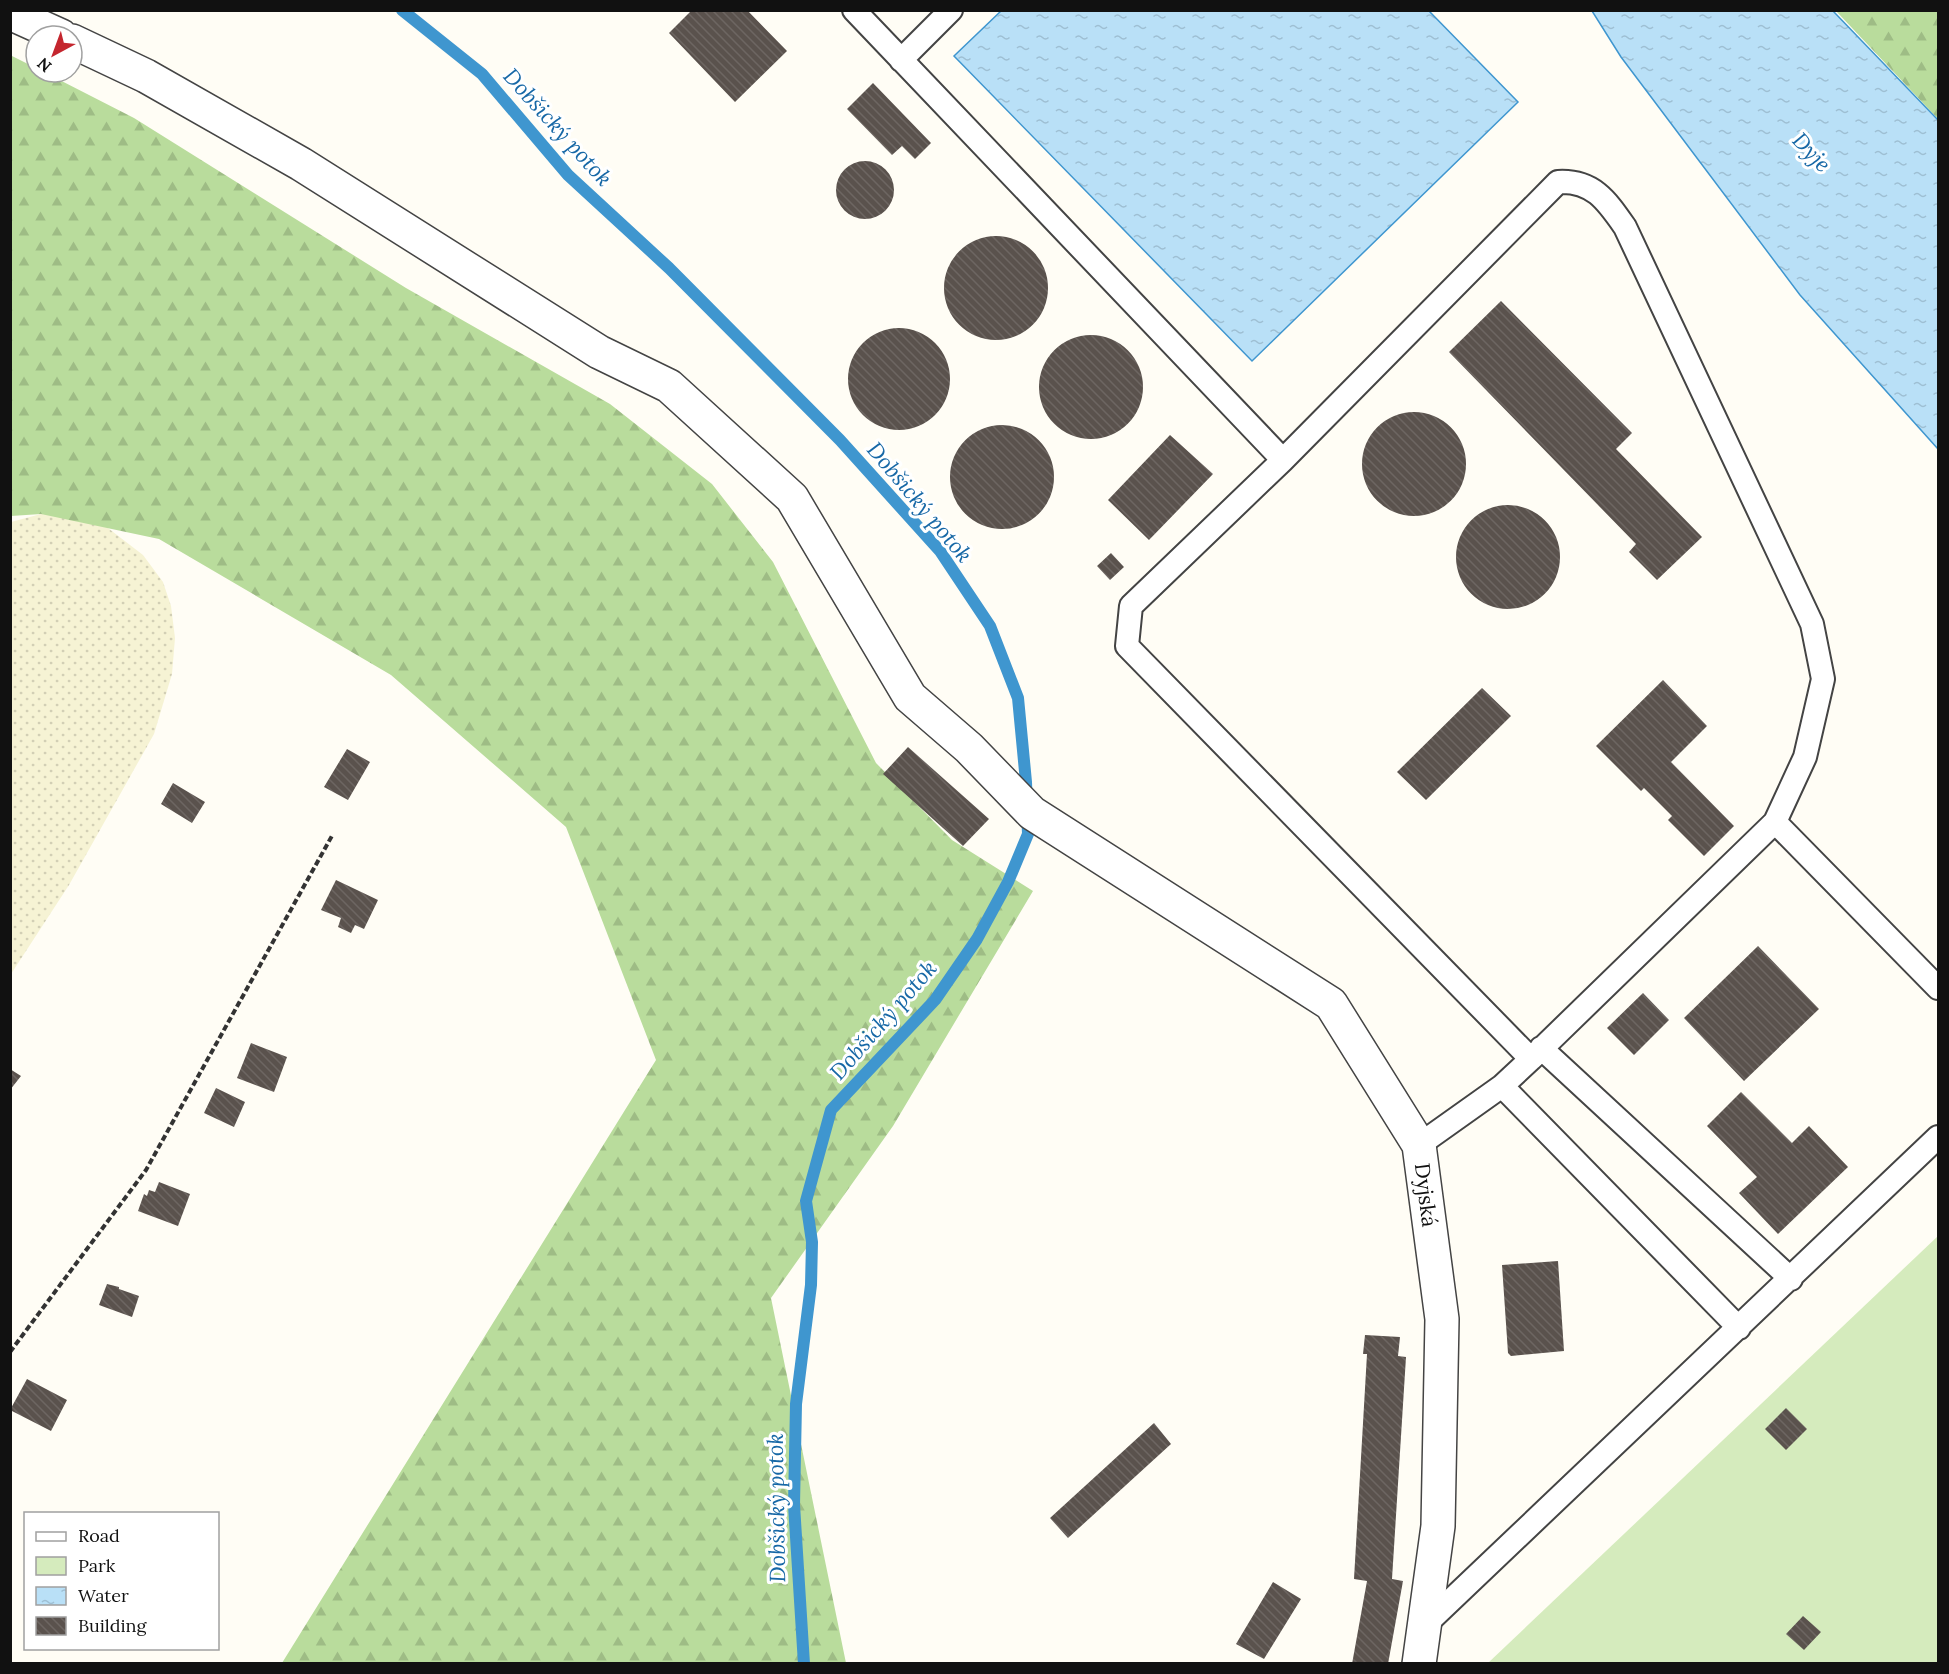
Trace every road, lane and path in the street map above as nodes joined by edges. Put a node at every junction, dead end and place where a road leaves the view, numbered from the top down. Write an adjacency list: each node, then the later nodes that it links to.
1 (854, 10): 6 (lane)
2 (951, 10): 6 (lane)
3 (10, 13): 4 (street)
4 (34, 24)
5 (84, 47): 14 (street, Dyjská)
6 (901, 60): 7 (lane)
7 (1283, 460): 8 (lane); 11 (lane)
8 (1775, 822): 10 (lane); 11 (lane)
9 (333, 834): 17 (path)
10 (1938, 988)
11 (1536, 1054): 12 (lane); 15 (lane)
12 (1502, 1086): 14 (lane); 16 (lane)
13 (1938, 1137): 15 (lane)
14 (1419, 1145): 18 (street, Dyjská)
15 (1791, 1279): 16 (lane)
16 (1738, 1328): 18 (lane)
17 (10, 1352)
18 (1427, 1623): 19 (street, Dyjská)
19 (1419, 1664)

